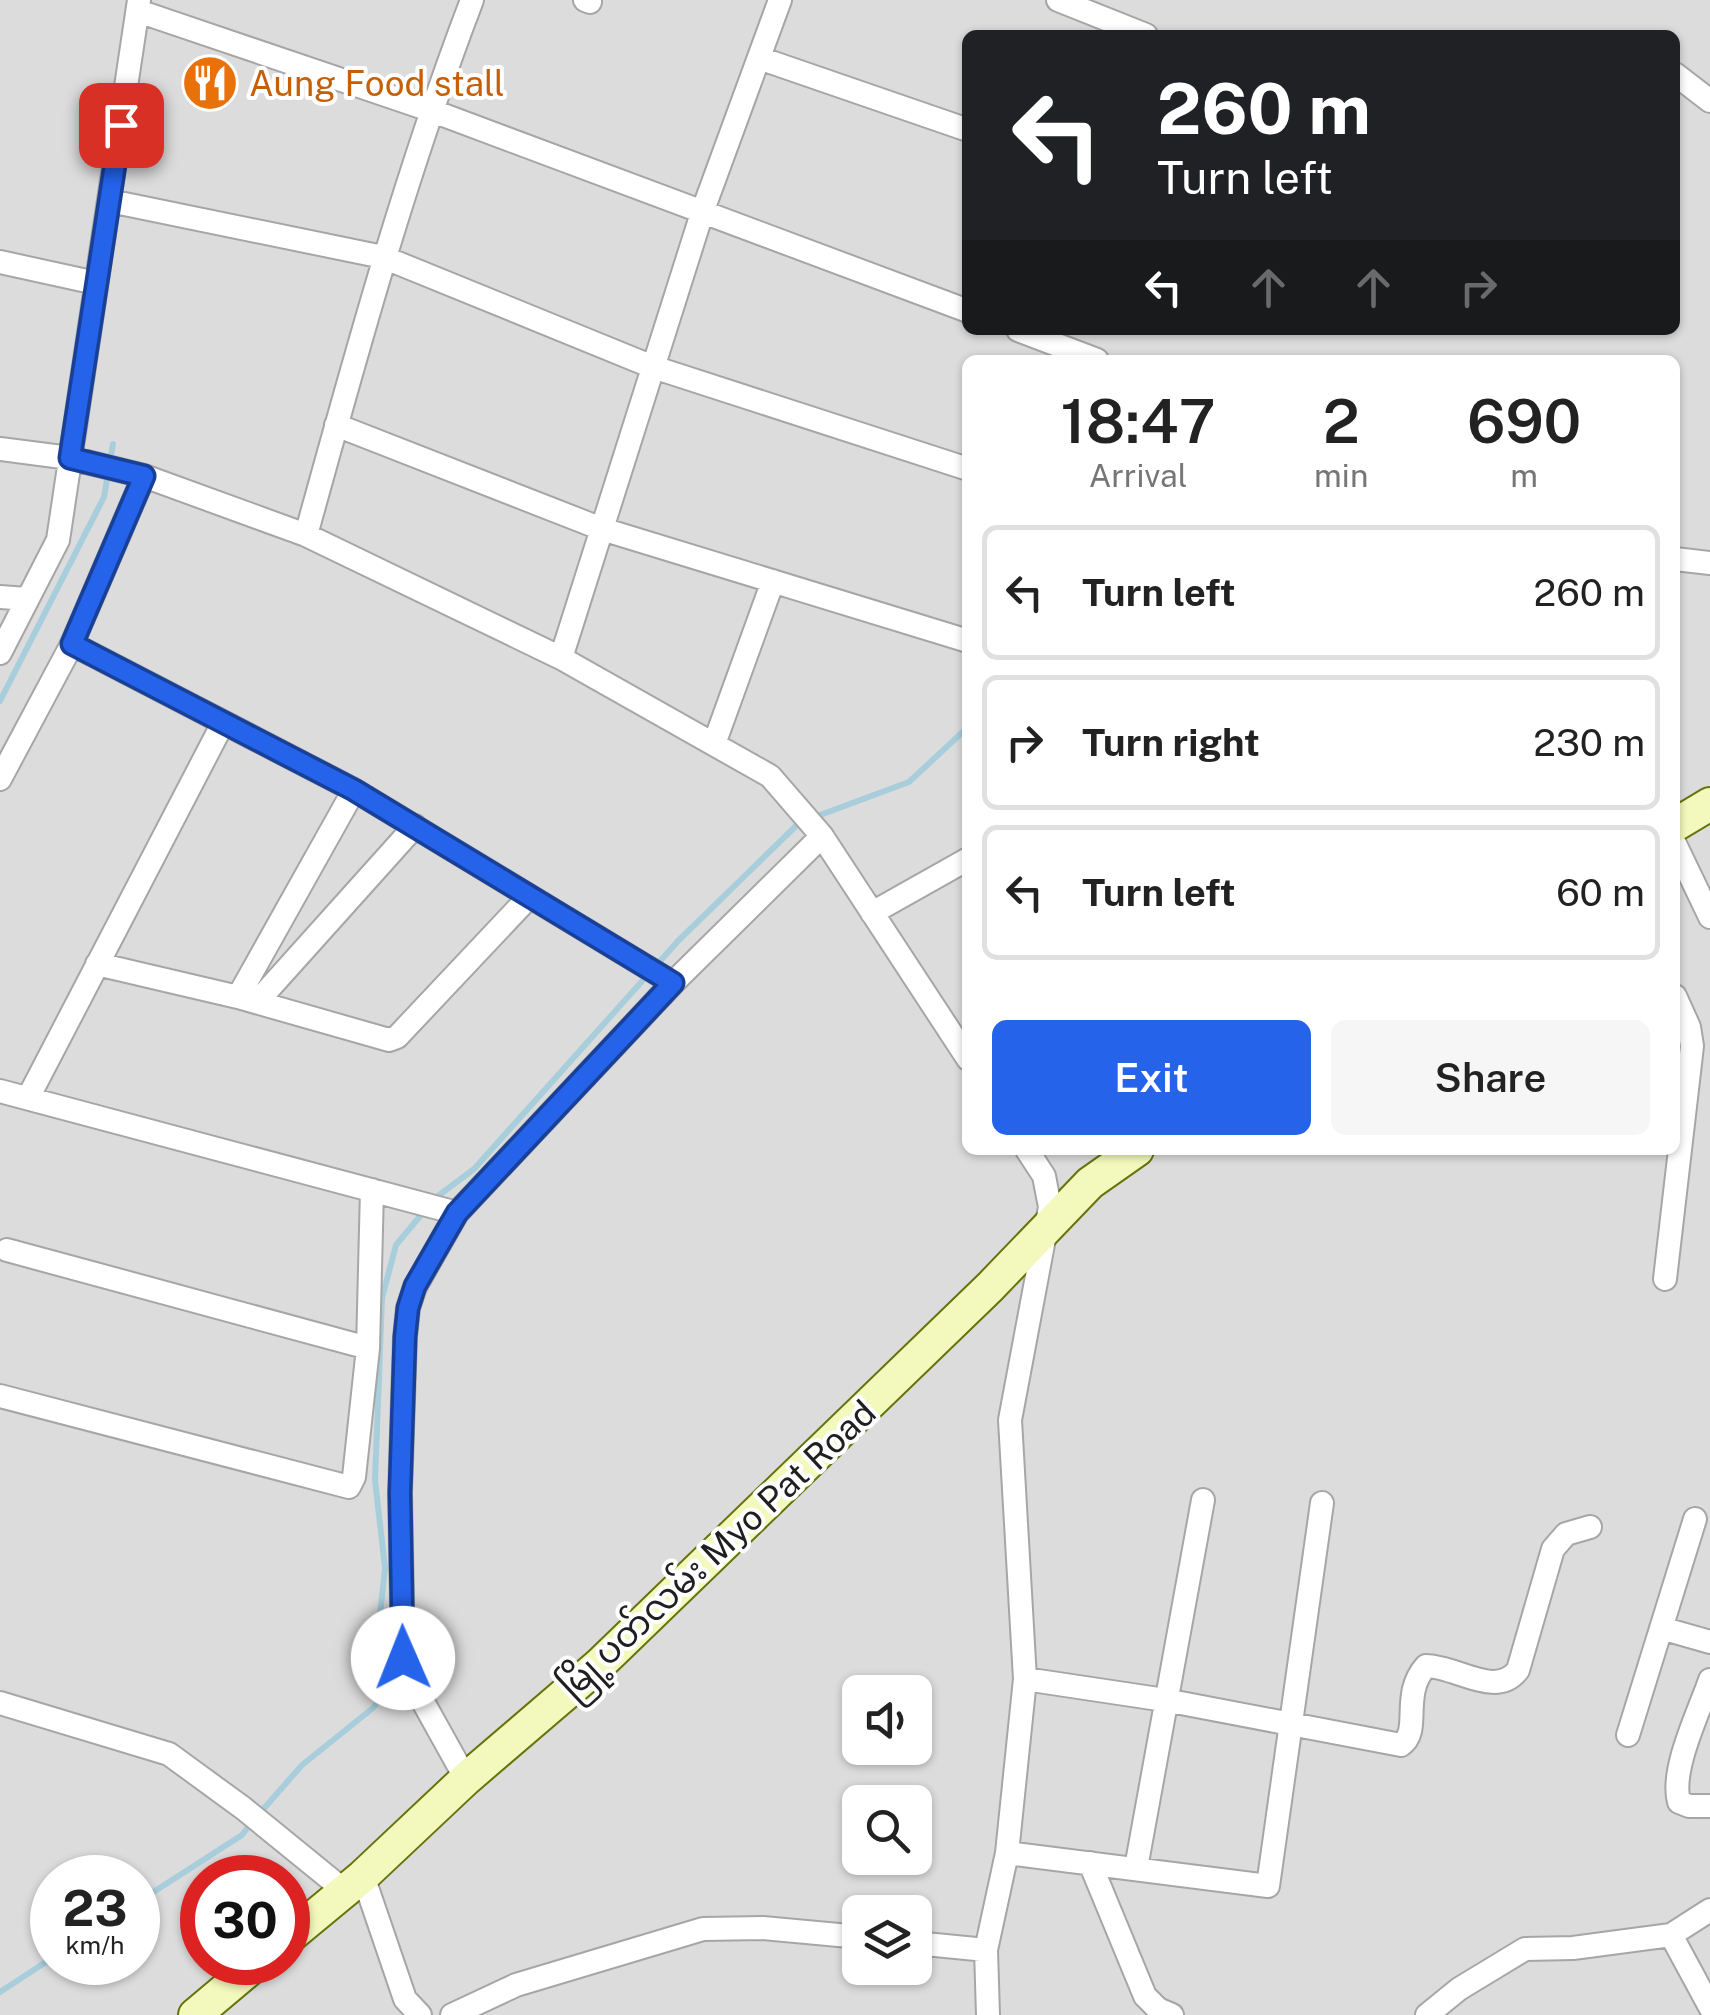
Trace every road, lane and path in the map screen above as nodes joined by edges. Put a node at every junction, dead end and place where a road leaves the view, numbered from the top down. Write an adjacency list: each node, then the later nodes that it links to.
1 (472, 0): 9 (street)
2 (780, 0): 6 (street)
3 (1058, 0): 5 (street)
4 (138, 6): 9 (street); 11 (street)
5 (1133, 30)
6 (758, 58): 10 (street); 12 (street)
7 (1680, 78): 8 (street)
8 (1710, 101)
9 (430, 110): 12 (street); 13 (street)
10 (962, 128)
11 (110, 201): 13 (street); 15 (street)
12 (702, 210): 16 (street); 19 (street)
13 (383, 257): 19 (street); 20 (street)
14 (0, 262): 15 (street)
15 (96, 283): 22 (street)
16 (962, 309)
17 (1031, 335): 18 (street)
18 (1084, 355)
19 (653, 367): 23 (street); 25 (street)
20 (336, 425): 25 (street); 26 (street)
21 (0, 450): 22 (street)
22 (70, 458): 24 (street); 31 (street)
23 (962, 466)
24 (144, 476): 26 (street); 33 (street)
25 (602, 529): 29 (street); 35 (street)
26 (306, 535): 35 (street)
27 (1680, 559): 28 (street)
28 (1710, 562)
29 (772, 581): 32 (street); 37 (street)
30 (0, 596): 31 (street)
31 (27, 598): 34 (street)
32 (962, 639)
33 (72, 644): 36 (street); 38 (street)
34 (0, 653)
35 (562, 658): 37 (street)
36 (223, 724): 39 (street); 49 (street)
37 (714, 744): 43 (street)
38 (0, 780)
39 (354, 790): 42 (street); 51 (street)
40 (1710, 804): 41 (main road)
41 (1680, 822)
42 (415, 826): 46 (street); 51 (street)
43 (822, 836): 47 (street); 50 (street)
44 (1680, 854): 48 (street)
45 (962, 862): 47 (street)
46 (529, 897): 50 (street); 51 (street)
47 (872, 913): 53 (street)
48 (1710, 917)
49 (98, 964): 51 (street); 55 (street)
50 (673, 983): 61 (street)
51 (248, 999)
52 (1680, 1005): 56 (street)
53 (960, 1030)
54 (0, 1091): 55 (street)
55 (28, 1098): 60 (street)
56 (1680, 1150)
57 (1030, 1155): 62 (street)
58 (1130, 1155): 62 (main road, မြို့ပတ်လမ်း Myo Pat Road)
59 (1679, 1155): 64 (street)
60 (372, 1190): 61 (street); 65 (street)
61 (457, 1213): 79 (street)
62 (1045, 1229): 73 (street); 79 (main road, မြို့ပတ်လမ်း Myo Pat Road)
63 (7, 1250): 65 (street)
64 (1665, 1280)
65 (368, 1348): 66 (street)
66 (0, 1396)
67 (1203, 1500): 75 (street)
68 (1322, 1503): 77 (street)
69 (1695, 1520): 71 (street)
70 (1590, 1527): 77 (street)
71 (1661, 1628): 72 (street); 78 (street)
72 (1710, 1642)
73 (1025, 1680): 75 (street); 81 (street)
74 (1710, 1681): 80 (street)
75 (1165, 1700): 77 (street); 83 (street)
76 (0, 1704): 84 (street)
77 (1292, 1723): 83 (street)
78 (1628, 1734)
79 (466, 1780): 84 (main road, မြို့ပတ်လမ်း Myo Pat Road)
80 (1710, 1806)
81 (1007, 1852): 82 (street); 90 (street)
82 (1090, 1863): 83 (street); 97 (street)
83 (1136, 1868)
84 (354, 1884): 86 (main road, မြို့ပတ်လမ်း Myo Pat Road); 94 (street)
85 (1710, 1910): 87 (street)
86 (310, 1920)
87 (1670, 1935): 92 (street); 98 (street)
88 (842, 1936): 95 (street)
89 (932, 1945): 90 (street)
90 (986, 1950): 96 (street)
91 (231, 1985): 93 (main road)
92 (1710, 2007)
93 (195, 2015)
94 (420, 2015)
95 (452, 2015)
96 (988, 2015)
97 (1172, 2015)
98 (1427, 2015)

